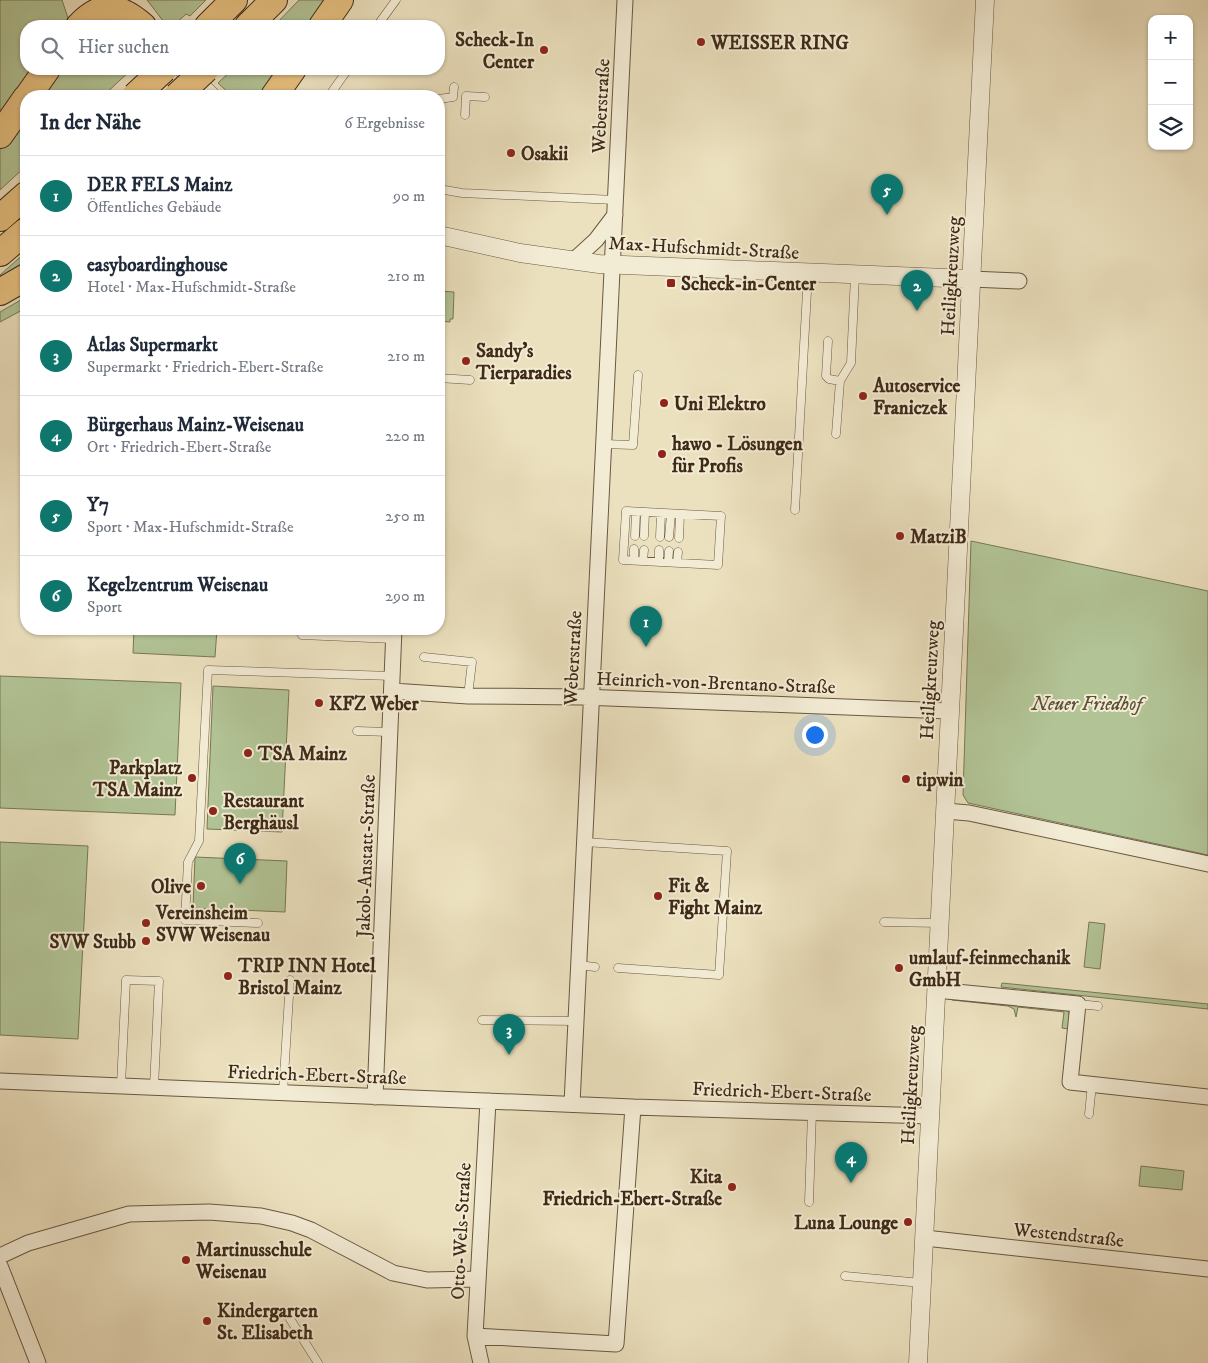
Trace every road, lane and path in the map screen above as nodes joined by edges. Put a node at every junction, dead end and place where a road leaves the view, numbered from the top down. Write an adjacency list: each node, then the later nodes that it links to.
1 (78, 0): 10 (highway)
2 (132, 0): 13 (street)
3 (234, 0): 14 (highway)
4 (274, 0): 15 (highway)
5 (340, 0): 16 (highway)
6 (396, 0): 17 (lane)
7 (624, 0): 40 (street, Weberstraße)
8 (985, 0): 49 (street, Heiligkreuzweg)
9 (109, 9): 11 (highway); 12 (highway)
10 (77, 20)
11 (84, 20)
12 (135, 20)
13 (146, 20)
14 (214, 20)
15 (254, 20)
16 (326, 20)
17 (382, 20)
18 (43, 75): 26 (highway)
19 (158, 75): 28 (street)
20 (158, 75): 27 (highway, bridge)
21 (189, 75): 30 (street)
22 (200, 75): 29 (highway, bridge)
23 (289, 75): 31 (highway)
24 (344, 75): 32 (lane)
25 (454, 87): 34 (lane)
26 (32, 90)
27 (141, 90)
28 (171, 90)
29 (183, 90)
30 (205, 90)
31 (278, 90)
32 (333, 90)
33 (485, 97): 36 (lane)
34 (445, 98)
35 (20, 107): 37 (highway)
36 (465, 115)
37 (0, 135)
38 (445, 191): 40 (lane)
39 (20, 200): 41 (highway)
40 (615, 207): 45 (street); 46 (street, Weberstraße)
41 (0, 218)
42 (20, 236): 44 (highway)
43 (445, 237): 45 (street, Max-Hufschmidt-Straße)
44 (0, 253)
45 (573, 261): 46 (street, Max-Hufschmidt-Straße)
46 (612, 265): 47 (street, Max-Hufschmidt-Straße); 59 (street, Weberstraße)
47 (808, 273): 48 (street, Max-Hufschmidt-Straße); 60 (lane)
48 (855, 275): 49 (street, Max-Hufschmidt-Straße); 57 (lane)
49 (971, 279): 51 (street); 86 (street, Heiligkreuzweg)
50 (20, 280): 52 (highway)
51 (1020, 281)
52 (0, 292)
53 (828, 341): 57 (lane)
54 (638, 375): 59 (lane)
55 (445, 378): 56 (lane)
56 (470, 380)
57 (840, 381): 58 (lane)
58 (836, 434)
59 (603, 444): 85 (street, Weberstraße)
60 (795, 510)
61 (636, 512): 62 (lane); 66 (lane); 76 (lane)
62 (645, 512): 63 (lane); 67 (lane)
63 (661, 513): 64 (lane); 68 (lane)
64 (671, 514): 65 (lane); 69 (lane)
65 (680, 514): 70 (lane); 80 (lane)
66 (635, 536)
67 (644, 536)
68 (660, 537)
69 (670, 537)
70 (679, 538)
71 (634, 550): 76 (lane)
72 (644, 550): 77 (lane)
73 (659, 550): 78 (lane)
74 (669, 551): 79 (lane)
75 (678, 552): 80 (lane)
76 (634, 560): 77 (lane)
77 (643, 561): 78 (lane)
78 (659, 562): 79 (lane)
79 (668, 562): 80 (lane)
80 (677, 563)
81 (394, 635): 83 (street, Jakob-Anstatt-Straße)
82 (424, 657): 84 (lane)
83 (392, 683): 84 (street, Heinrich-von-Brentano-Straße); 88 (street, Jakob-Anstatt-Straße); 93 (lane)
84 (468, 696): 85 (street, Heinrich-von-Brentano-Straße)
85 (590, 697): 86 (street, Heinrich-von-Brentano-Straße); 90 (street, Weberstraße)
86 (949, 711): 89 (street, Heiligkreuzweg)
87 (357, 731): 88 (lane)
88 (390, 732): 109 (street, Jakob-Anstatt-Straße)
89 (946, 810): 91 (street); 94 (street, Heiligkreuzweg)
90 (584, 842): 95 (street, Weberstraße); 97 (lane)
91 (1208, 864)
92 (884, 922): 94 (lane)
93 (258, 923)
94 (940, 923): 99 (street, Heiligkreuzweg)
95 (578, 965): 96 (lane); 103 (street, Weberstraße)
96 (596, 967)
97 (618, 968)
98 (290, 980): 108 (lane)
99 (936, 990): 100 (street); 116 (street, Heiligkreuzweg)
100 (1078, 1004): 101 (lane); 105 (street)
101 (1098, 1006)
102 (482, 1020): 103 (lane)
103 (576, 1021): 112 (street, Weberstraße)
104 (0, 1081): 106 (street, Friedrich-Ebert-Straße)
105 (1092, 1084): 110 (street); 115 (lane)
106 (121, 1085): 107 (street, Friedrich-Ebert-Straße); 107 (lane)
107 (154, 1087): 108 (street, Friedrich-Ebert-Straße)
108 (283, 1093): 109 (street, Friedrich-Ebert-Straße)
109 (375, 1097): 111 (street, Friedrich-Ebert-Straße)
110 (1208, 1097)
111 (488, 1101): 112 (street, Friedrich-Ebert-Straße); 123 (street, Otto-Wels-Straße)
112 (572, 1104): 113 (street, Friedrich-Ebert-Straße)
113 (633, 1107): 114 (street, Friedrich-Ebert-Straße); 126 (street)
114 (812, 1112): 116 (street, Friedrich-Ebert-Straße); 117 (lane)
115 (1089, 1114)
116 (930, 1116): 118 (street, Heiligkreuzweg)
117 (809, 1202)
118 (925, 1238): 121 (street, Westendstraße); 124 (street, Heiligkreuzweg)
119 (0, 1256): 123 (street)
120 (0, 1266): 127 (street)
121 (1208, 1270)
122 (845, 1276): 124 (lane)
123 (478, 1279): 126 (street, Otto-Wels-Straße)
124 (922, 1283): 130 (street, Heiligkreuzweg)
125 (285, 1311): 128 (lane)
126 (475, 1336): 129 (street, Otto-Wels-Straße)
127 (38, 1363)
128 (318, 1363)
129 (481, 1363)
130 (918, 1363)

